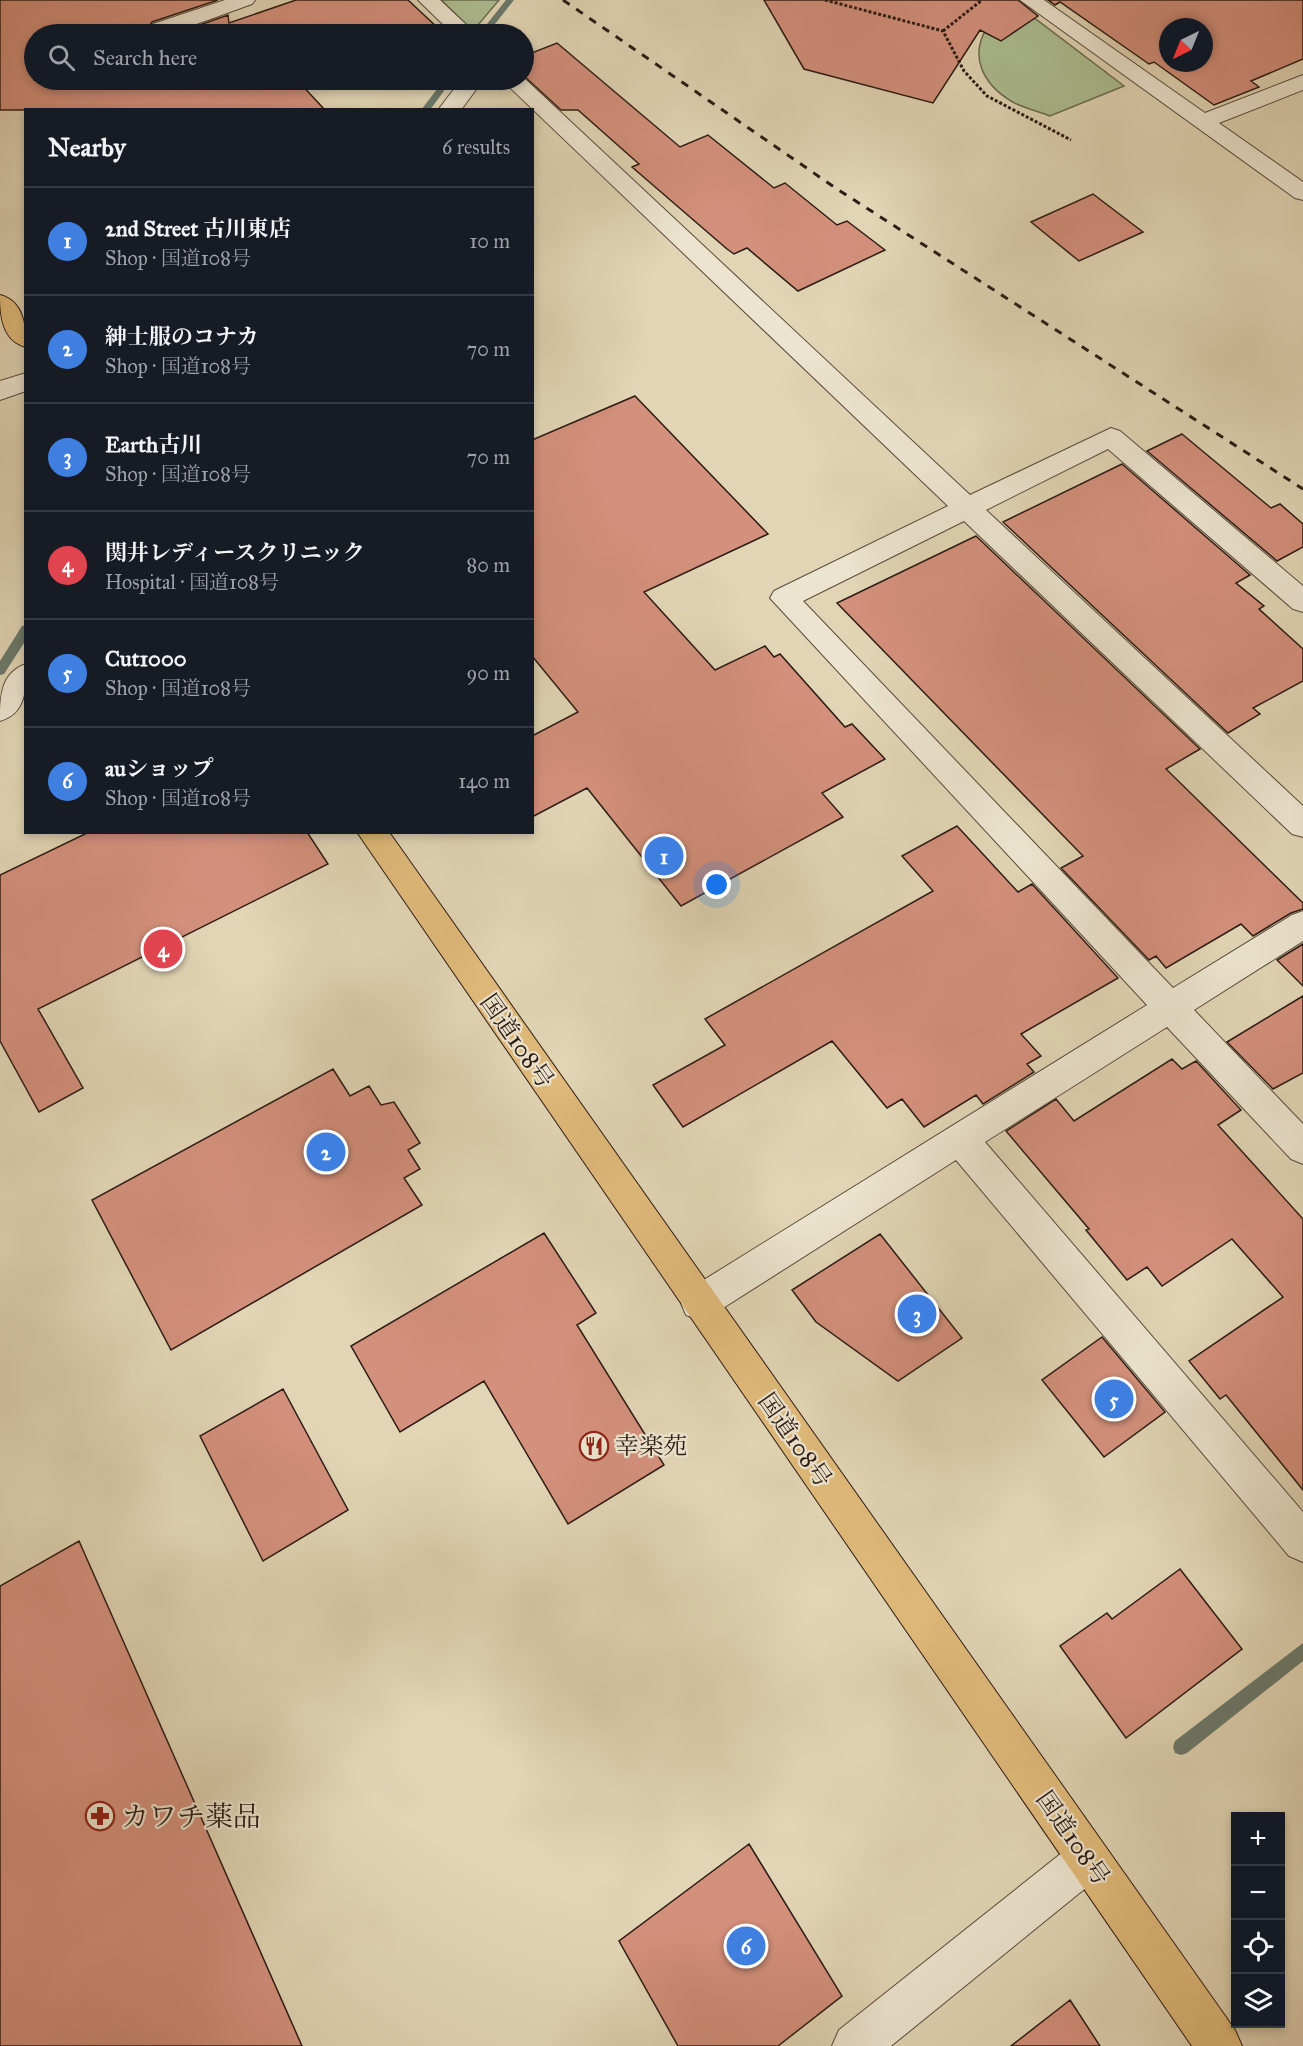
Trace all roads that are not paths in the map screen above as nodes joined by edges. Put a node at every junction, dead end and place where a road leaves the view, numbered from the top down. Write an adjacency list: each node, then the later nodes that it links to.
1 (245, 0): 4 (street)
2 (428, 0): 5 (street)
3 (1030, 0): 10 (street)
4 (175, 24)
5 (454, 24)
6 (1303, 82): 10 (street)
7 (464, 90): 9 (street)
8 (524, 90): 16 (street)
9 (451, 108)
10 (1203, 122): 11 (street)
11 (1303, 193)
12 (0, 303): 13 (highway)
13 (24, 336)
14 (24, 382): 15 (street)
15 (0, 391)
16 (967, 508): 17 (street); 20 (street); 23 (street)
17 (1303, 602)
18 (24, 678): 19 (street)
19 (0, 710)
20 (1303, 825)
21 (373, 834): 26 (highway, 国道108号)
22 (1303, 924): 23 (street)
23 (1170, 1007): 24 (street); 25 (street)
24 (960, 1139): 26 (street); 27 (street)
25 (1303, 1148)
26 (699, 1303): 28 (highway, 国道108号)
27 (1303, 1542)
28 (1088, 1859): 29 (street); 30 (highway, 国道108号)
29 (855, 2046)
30 (1219, 2046)

